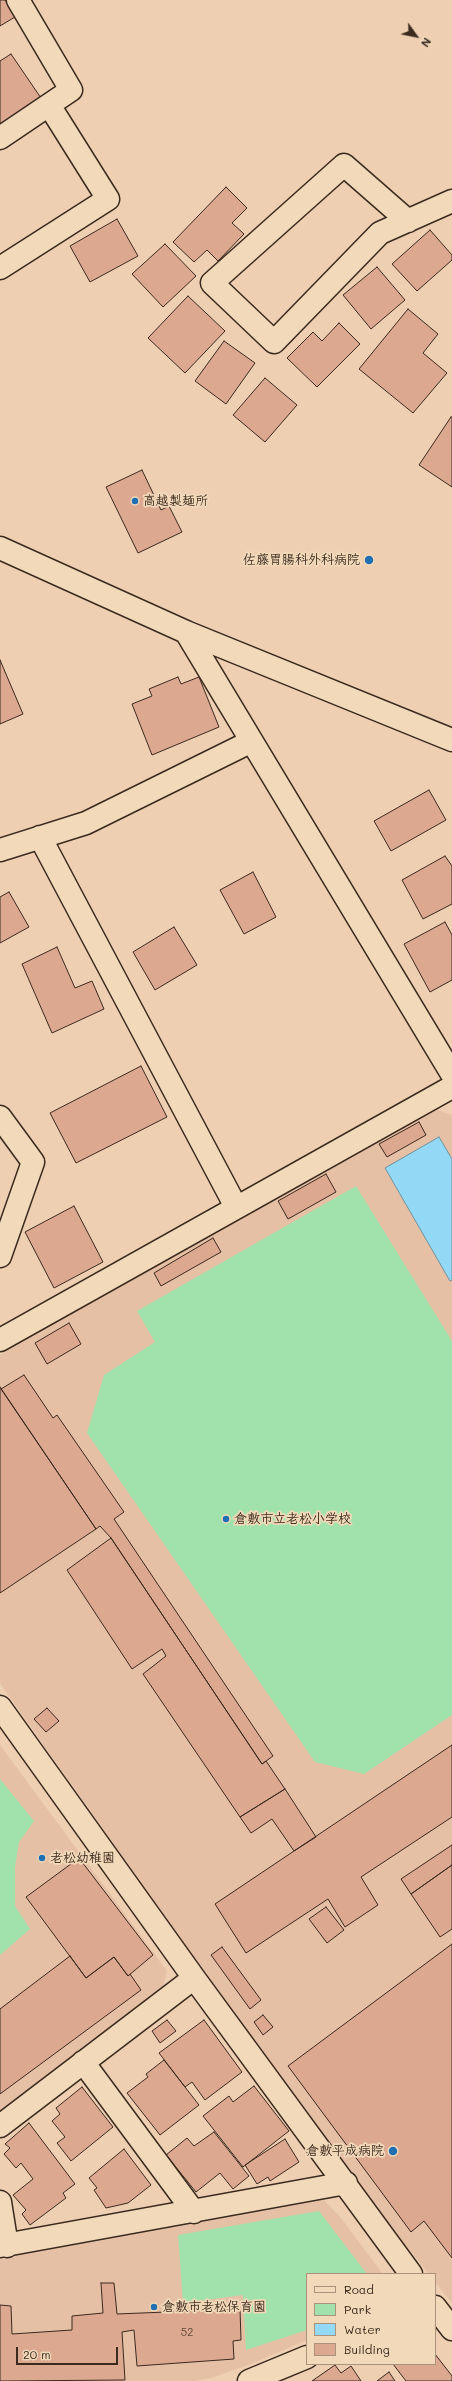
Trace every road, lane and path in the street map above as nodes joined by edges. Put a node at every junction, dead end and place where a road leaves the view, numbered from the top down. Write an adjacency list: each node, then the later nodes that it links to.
1 (18, 0): 2 (street)
2 (49, 105): 3 (street); 6 (street)
3 (0, 138)
4 (452, 201): 5 (street)
5 (408, 221): 5 (street)
6 (0, 268)
7 (0, 548): 8 (street)
8 (186, 632): 9 (street); 10 (street)
9 (452, 740)
10 (250, 742): 11 (street); 13 (street)
11 (40, 837): 12 (street); 16 (street)
12 (0, 850)
13 (452, 1074)
14 (452, 1087): 16 (street)
15 (0, 1118): 17 (street)
16 (236, 1207): 18 (street)
17 (0, 1256)
18 (0, 1340)
19 (0, 1707): 20 (street)
20 (194, 1978): 21 (street); 23 (street)
21 (84, 2062): 22 (street); 25 (street)
22 (0, 2126)
23 (346, 2183): 25 (street); 27 (street)
24 (0, 2202): 26 (street)
25 (194, 2212): 26 (street)
26 (4, 2246)
27 (410, 2273)
28 (436, 2308): 29 (street)
29 (452, 2329)
30 (306, 2357): 31 (street)
31 (249, 2381)

